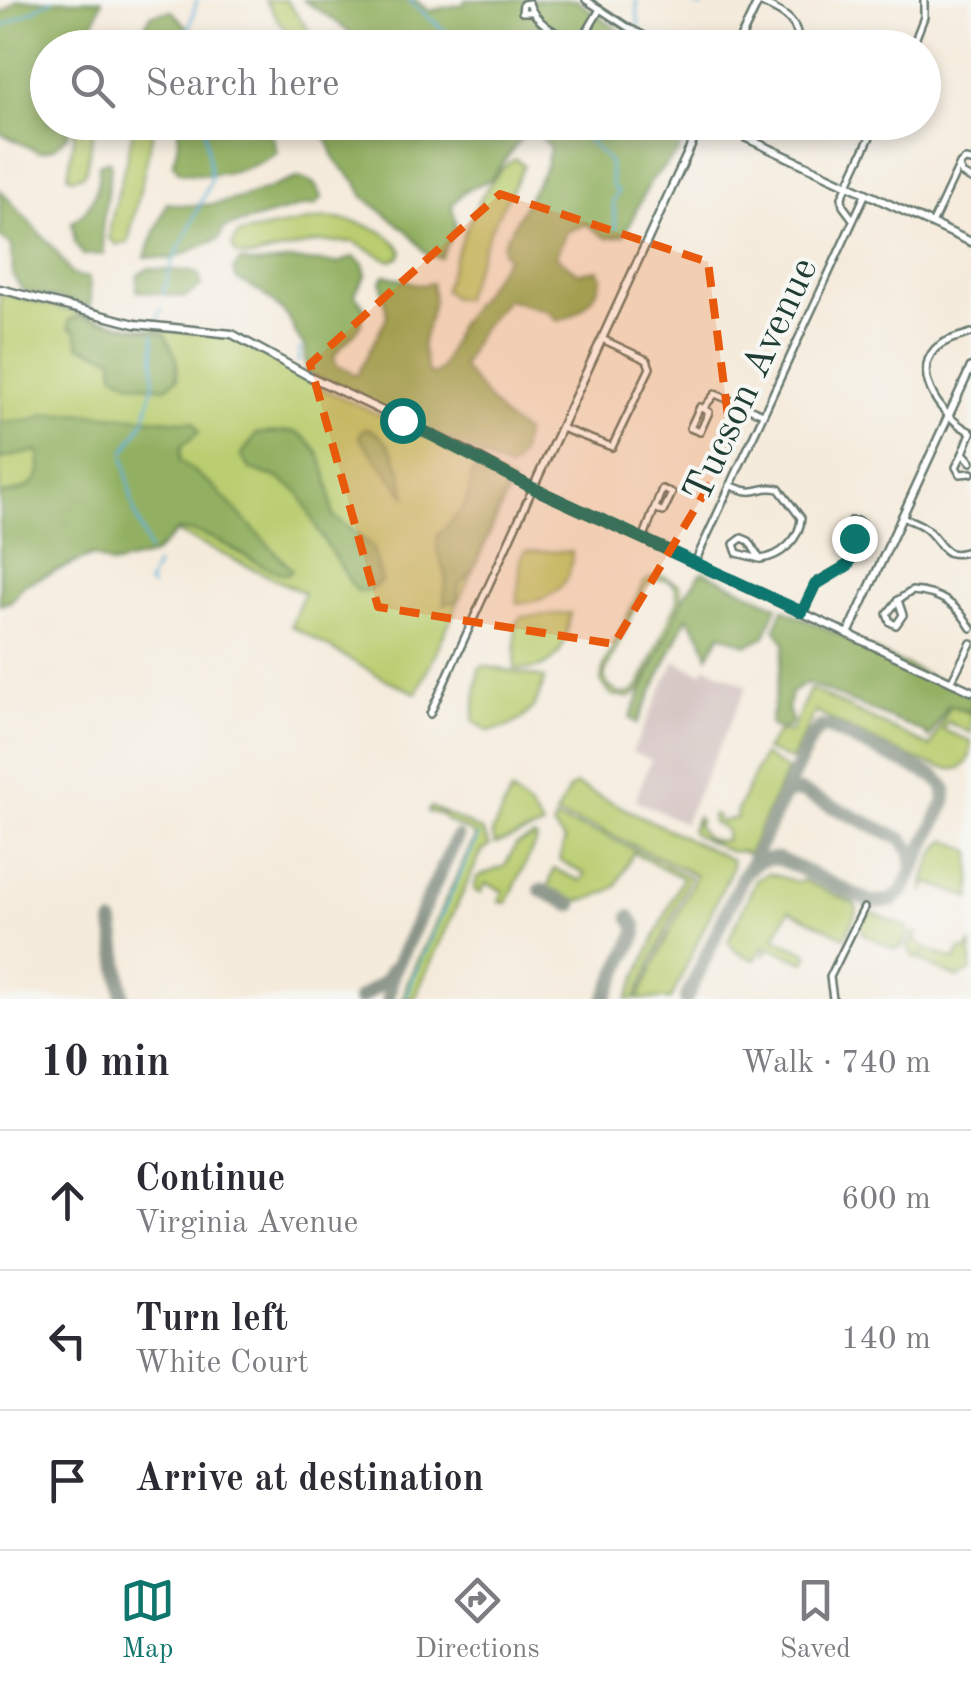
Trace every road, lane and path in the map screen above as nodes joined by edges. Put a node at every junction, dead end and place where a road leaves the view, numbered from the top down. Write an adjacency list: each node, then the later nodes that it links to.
1 (586, 0): 4 (street)
2 (924, 0): 11 (street)
3 (758, 1): 9 (street); 10 (street)
4 (600, 9): 7 (street); 8 (street)
5 (532, 12): 6 (street)
6 (558, 30)
7 (589, 30)
8 (637, 30)
9 (744, 30)
10 (795, 30)
11 (919, 30)
12 (694, 140): 26 (street)
13 (751, 140): 15 (street)
14 (869, 140): 19 (street)
15 (755, 142): 19 (street)
16 (971, 161): 17 (street)
17 (960, 164): 18 (street); 22 (street)
18 (971, 179)
19 (848, 184): 20 (street); 21 (street, Tucson Avenue)
20 (866, 193): 21 (street, Tucson Avenue); 22 (street)
21 (853, 220): 29 (street, Tucson Avenue)
22 (932, 224): 23 (street)
23 (971, 242)
24 (0, 289): 37 (street)
25 (971, 333): 30 (street)
26 (602, 339): 31 (street); 31 (street)
27 (971, 367): 30 (street)
28 (704, 409): 28 (street); 29 (street)
29 (763, 414): 36 (street, Tucson Avenue)
30 (948, 418): 32 (street); 39 (street)
31 (561, 428): 37 (street)
32 (971, 432): 33 (street)
33 (962, 453): 34 (street); 35 (street)
34 (971, 462)
35 (971, 473)
36 (730, 485): 43 (street); 44 (street, Tucson Avenue)
37 (533, 488): 40 (street); 52 (street)
38 (657, 509): 38 (street); 40 (street)
39 (902, 516): 42 (street); 48 (street)
40 (643, 539): 44 (street)
41 (860, 542): 46 (street)
42 (971, 550)
43 (760, 559): 43 (street)
44 (695, 562): 46 (street)
45 (898, 600): 47 (street)
46 (802, 612): 48 (street)
47 (971, 628)
48 (848, 634): 50 (street)
49 (971, 643): 50 (street)
50 (951, 682): 51 (street)
51 (971, 691)
52 (430, 714)
53 (864, 908): 54 (street)
54 (832, 999)

